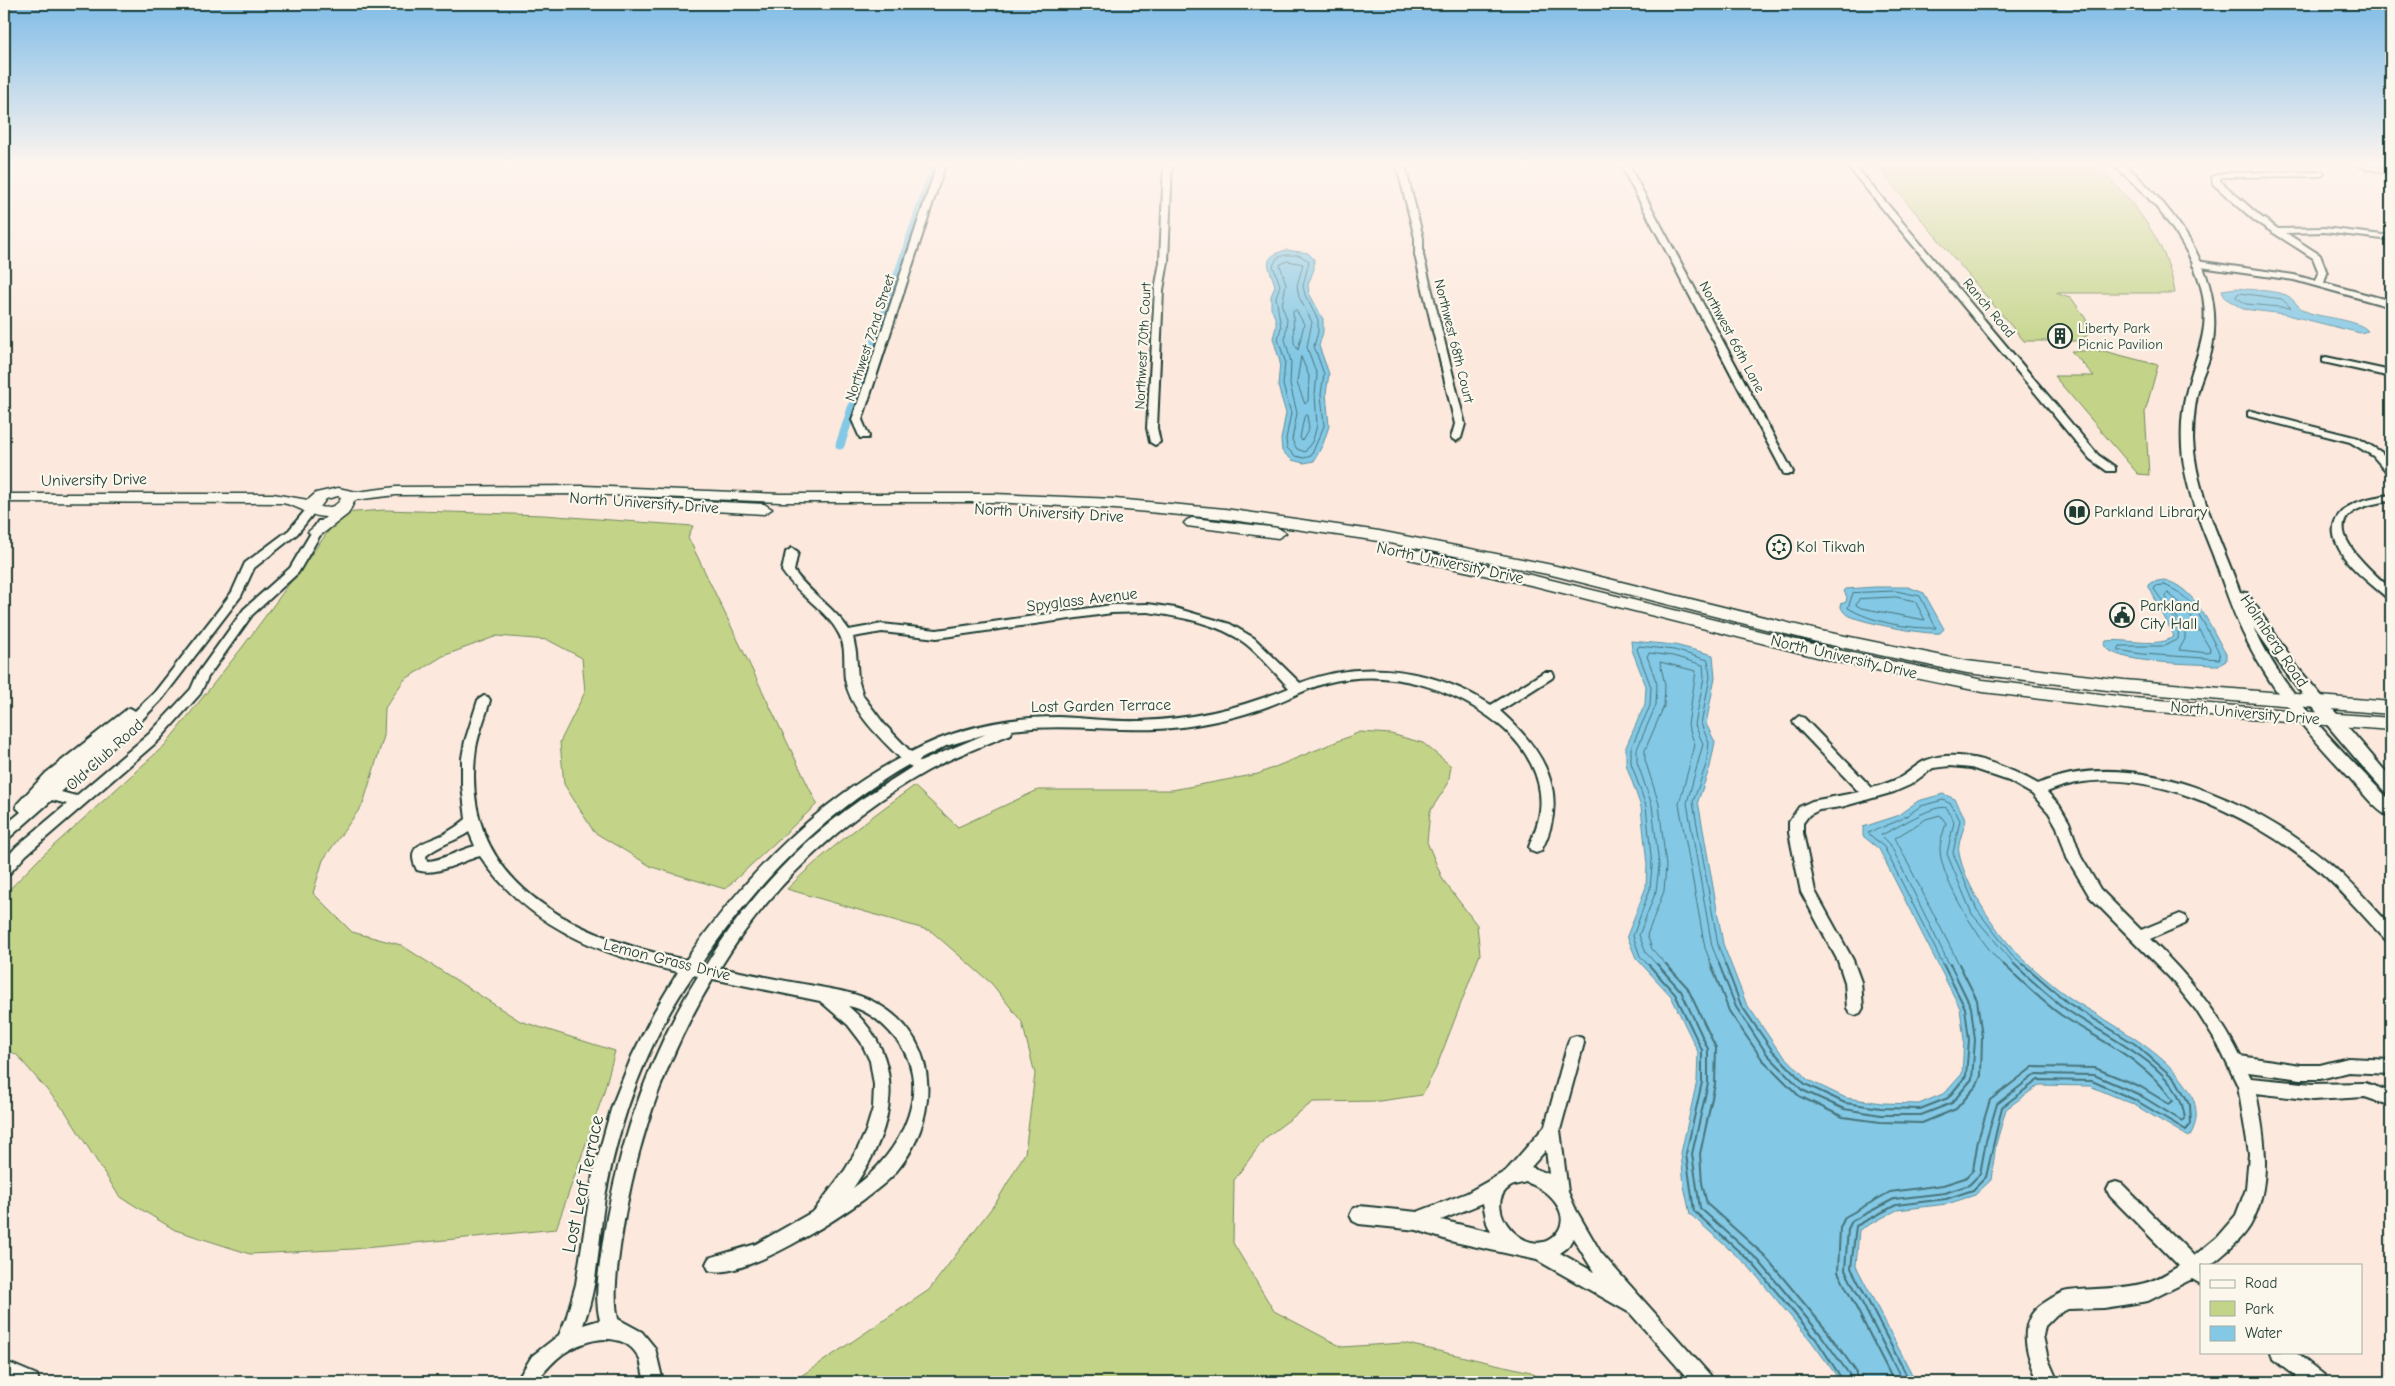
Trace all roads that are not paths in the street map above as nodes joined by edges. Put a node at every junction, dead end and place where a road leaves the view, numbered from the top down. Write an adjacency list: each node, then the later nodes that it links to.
1 (921, 227): 16 (street, Northwest 72nd Street)
2 (1165, 227): 18 (street, Northwest 70th Court)
3 (1416, 227): 17 (street, Northwest 68th Court)
4 (1657, 227): 21 (street, Northwest 66th Lane)
5 (1902, 227): 19 (street, Ranch Road)
6 (2175, 227): 10 (street, Holmberg Road)
7 (2271, 227): 8 (street)
8 (2278, 231): 9 (street); 11 (street)
9 (2391, 238)
10 (2198, 268): 11 (street); 32 (street, Holmberg Road)
11 (2319, 285): 12 (street)
12 (2391, 304)
13 (2326, 360): 14 (street)
14 (2391, 373)
15 (2251, 414): 20 (street)
16 (864, 436)
17 (1456, 438)
18 (1155, 442)
19 (2111, 469)
20 (2391, 470)
21 (1788, 472)
22 (326, 494): 23 (main road, University Drive); 26 (main road, University Drive); 27 (main road)
23 (184, 497): 24 (main road, University Drive); 27 (main road, University Drive)
24 (4, 498)
25 (2391, 498): 33 (street)
26 (354, 499): 28 (main road); 29 (main road, North University Drive); 30 (main road)
27 (312, 508): 28 (main road, University Drive); 35 (street, Old Club Road)
28 (335, 510): 30 (street, Old Club Road)
29 (1299, 530): 41 (main road, North University Drive); 46 (main road, North University Drive)
30 (316, 532): 36 (street, Old Club Road)
31 (792, 552): 34 (street)
32 (2220, 558): 41 (street, Holmberg Road); 43 (street, Holmberg Road)
33 (2391, 595)
34 (846, 634): 40 (street, Spyglass Avenue); 50 (street)
35 (196, 647): 36 (street); 39 (street, Old Club Road)
36 (222, 647): 38 (street, Old Club Road)
37 (1548, 675): 45 (street)
38 (202, 676): 55 (street, Old Club Road); 61 (street, Old Club Road)
39 (171, 677): 53 (street, Old Club Road); 58 (street, Old Club Road)
40 (1297, 688): 45 (street, Lost Garden Terrace); 50 (street, Lost Garden Terrace)
41 (2290, 699): 43 (main road, North University Drive); 46 (street, Holmberg Road)
42 (484, 700): 57 (street, Lemon Grass Drive)
43 (2316, 701): 44 (main road, North University Drive); 48 (street, Holmberg Road)
44 (2391, 708)
45 (1494, 710): 59 (street, Lost Garden Terrace)
46 (2305, 718): 48 (main road, North University Drive); 56 (street, Holmberg Road)
47 (1799, 720): 54 (street)
48 (2332, 720): 49 (main road, North University Drive); 51 (street, Holmberg Road)
49 (2391, 724)
50 (915, 764): 66 (street, Lost Leaf Terrace); 67 (street)
51 (2391, 788)
52 (2037, 790): 54 (street); 64 (street); 65 (street)
53 (49, 794): 55 (street); 58 (street, Old Club Road)
54 (1870, 794): 69 (street)
55 (72, 800): 61 (street, Old Club Road)
56 (2391, 811)
57 (474, 820): 60 (street, Lemon Grass Drive); 60 (street)
58 (4, 833)
59 (1536, 847)
60 (484, 850): 66 (street, Lemon Grass Drive)
61 (21, 851): 62 (street, Old Club Road)
62 (4, 870)
63 (2180, 920): 65 (street)
64 (2391, 936)
65 (2139, 937): 71 (street)
66 (689, 968): 67 (street, Lemon Grass Drive); 91 (street, Lost Leaf Terrace)
67 (708, 971): 68 (street, Lemon Grass Drive); 90 (street)
68 (824, 995): 82 (street, Lemon Grass Drive); 82 (street, Lemon Grass Drive)
69 (1854, 1008)
70 (1576, 1043): 75 (street)
71 (2235, 1063): 72 (street); 73 (street)
72 (2391, 1067)
73 (2246, 1085): 74 (street); 87 (street)
74 (2391, 1099)
75 (1552, 1130): 76 (street); 79 (street)
76 (1513, 1176): 77 (street); 79 (street)
77 (1497, 1187): 83 (street); 84 (street)
78 (2116, 1190): 88 (street)
79 (1560, 1193): 81 (street)
80 (1359, 1215): 83 (street)
81 (1570, 1216): 85 (street); 89 (street)
82 (817, 1220): 86 (street, Lemon Grass Drive)
83 (1417, 1221): 84 (street)
84 (1516, 1246): 85 (street)
85 (1537, 1251): 89 (street)
86 (715, 1264)
87 (2204, 1264)
88 (2198, 1271): 98 (street)
89 (1640, 1311): 97 (street)
90 (613, 1329): 91 (street); 96 (street)
91 (567, 1339): 94 (street)
92 (2282, 1354): 99 (street)
93 (4, 1370): 95 (street)
94 (523, 1380)
95 (30, 1382)
96 (654, 1382)
97 (1703, 1382)
98 (2049, 1382)
99 (2317, 1382)

